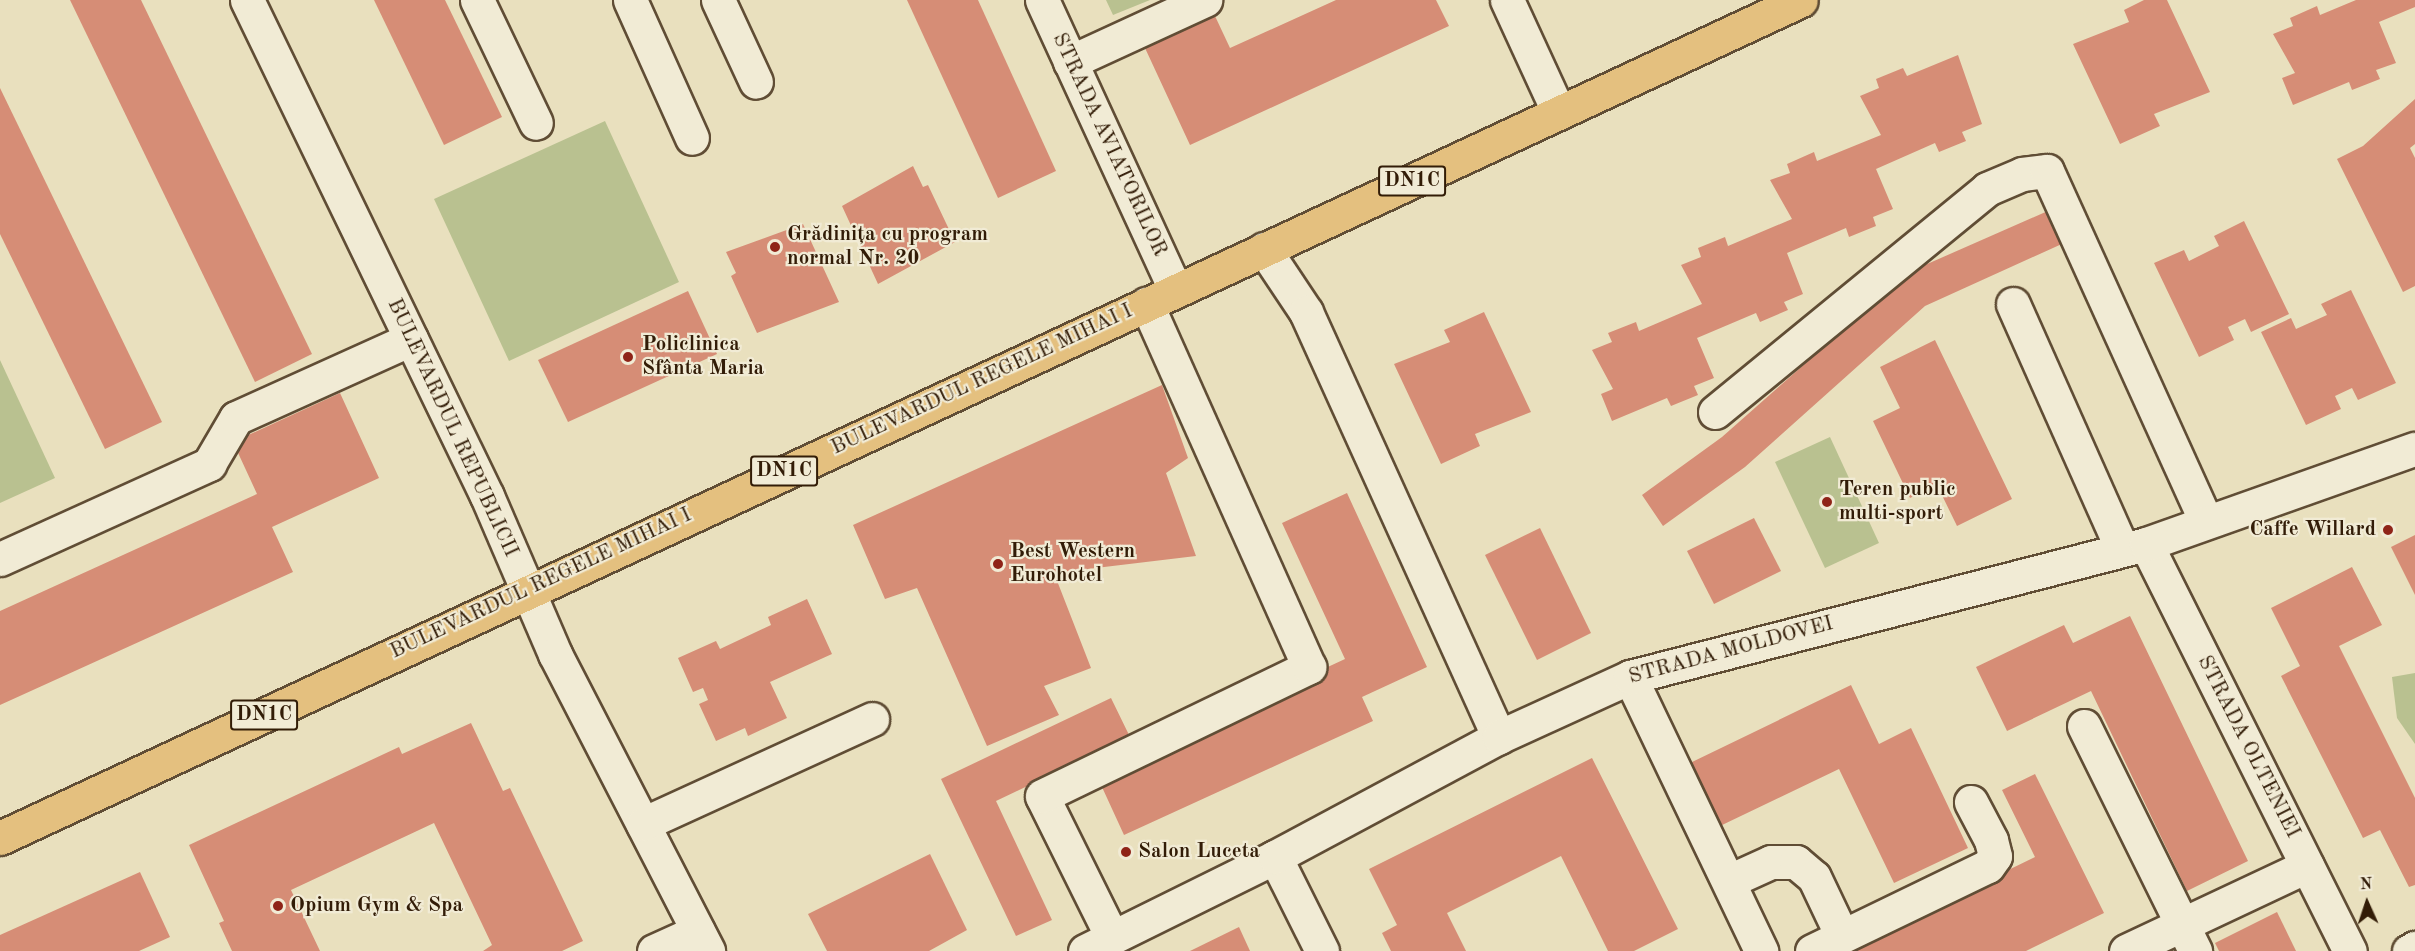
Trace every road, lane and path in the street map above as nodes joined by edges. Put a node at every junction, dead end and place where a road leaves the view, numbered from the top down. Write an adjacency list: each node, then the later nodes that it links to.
1 (247, 0): 17 (street, BULEVARDUL REPUBLICII)
2 (477, 0): 12 (street)
3 (630, 0): 13 (street)
4 (718, 0): 10 (street)
5 (1042, 0): 9 (street, STRADA AVIATORILOR)
6 (1205, 0): 9 (street)
7 (1507, 0): 11 (street)
8 (1801, 0): 11 (main road, BULEVARDUL REGELE MIHAI I / DN1C)
9 (1070, 62): 15 (street, STRADA AVIATORILOR)
10 (756, 82)
11 (1559, 113): 14 (main road, BULEVARDUL REGELE MIHAI I / DN1C)
12 (536, 123)
13 (692, 138)
14 (1264, 249): 15 (main road, BULEVARDUL REGELE MIHAI I / DN1C); 27 (street)
15 (1161, 297): 23 (main road, BULEVARDUL REGELE MIHAI I / DN1C); 37 (street, STRADA AVIATORILOR)
16 (2013, 304): 21 (street, STRADA OLTENIEI)
17 (411, 339): 22 (street); 23 (street, BULEVARDUL REPUBLICII)
18 (1714, 412): 20 (street)
19 (2415, 449): 20 (street, STRADA MOLDOVEI)
20 (2206, 522): 21 (street, STRADA MOLDOVEI)
21 (2133, 546): 24 (street, STRADA MOLDOVEI); 32 (street, STRADA OLTENIEI)
22 (0, 559)
23 (526, 590): 29 (street, BULEVARDUL REPUBLICII); 30 (main road, BULEVARDUL REGELE MIHAI I / DN1C)
24 (1630, 676): 27 (street, STRADA MOLDOVEI); 33 (street)
25 (872, 719): 29 (street)
26 (2084, 726): 35 (street)
27 (1499, 736): 31 (street, STRADA MOLDOVEI)
28 (1971, 802): 34 (street)
29 (643, 824): 36 (street, BULEVARDUL REPUBLICII)
30 (0, 838)
31 (1275, 857): 37 (street, STRADA MOLDOVEI); 40 (street)
32 (2307, 866): 35 (street); 44 (street, STRADA OLTENIEI)
33 (1730, 881): 34 (street); 41 (street)
34 (1842, 936): 42 (street)
35 (2189, 938): 43 (street)
36 (703, 941): 39 (street)
37 (1098, 944)
38 (2415, 948): 45 (street)
39 (654, 951)
40 (1322, 951)
41 (1761, 951)
42 (1812, 951)
43 (2126, 951)
44 (2350, 951)
45 (2409, 951)

